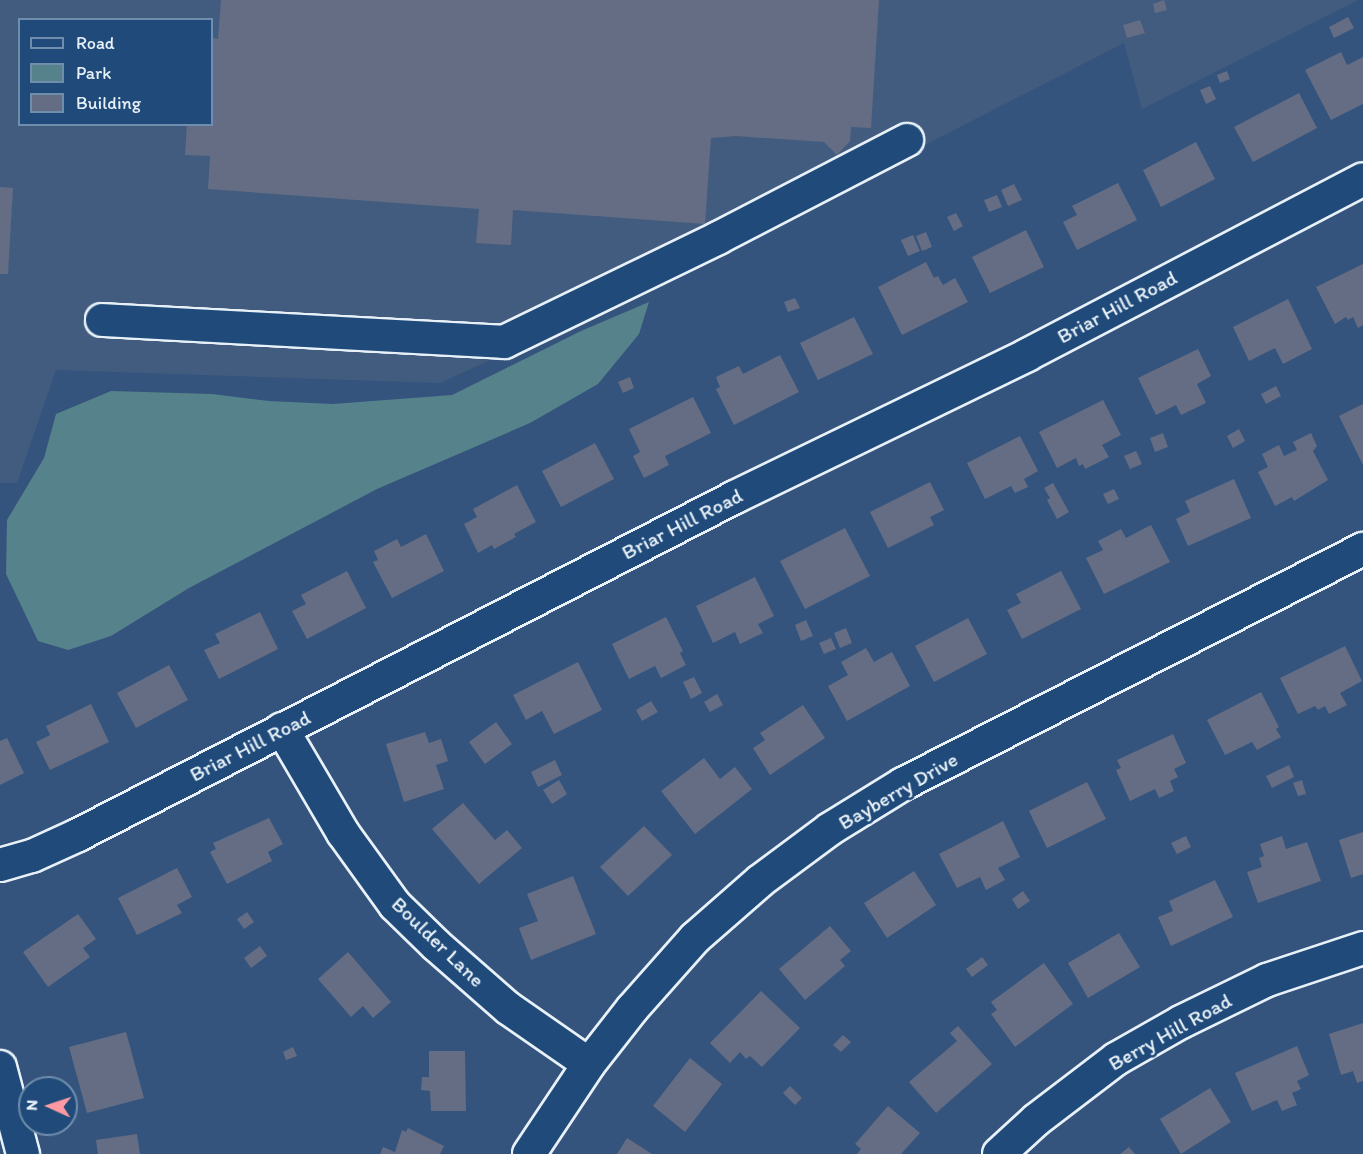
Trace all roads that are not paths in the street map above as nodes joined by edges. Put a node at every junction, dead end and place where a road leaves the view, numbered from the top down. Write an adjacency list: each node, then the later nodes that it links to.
1 (907, 140): 3 (street)
2 (1363, 179): 5 (street, Briar Hill Road)
3 (102, 320)
4 (1363, 549): 8 (street, Bayberry Drive)
5 (282, 729): 6 (street, Briar Hill Road); 8 (street, Boulder Lane)
6 (0, 865)
7 (1363, 948): 12 (street, Berry Hill Road)
8 (589, 1064): 11 (street, Bayberry Drive)
9 (0, 1067): 10 (street)
10 (23, 1154)
11 (529, 1154)
12 (999, 1154)

